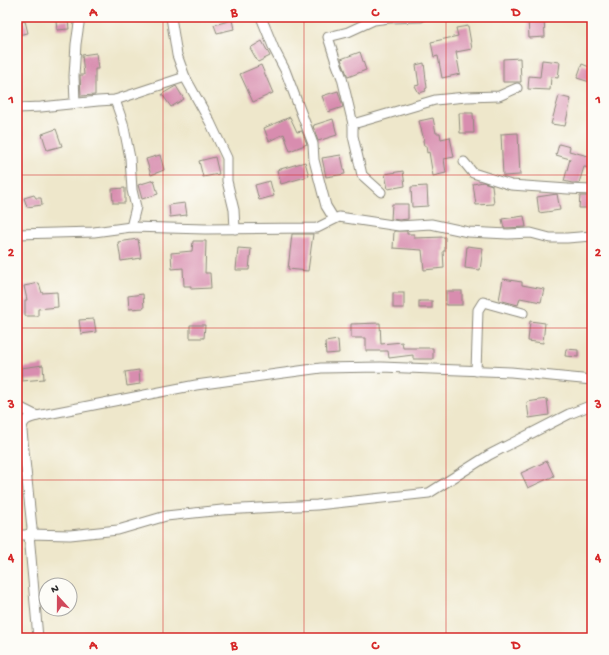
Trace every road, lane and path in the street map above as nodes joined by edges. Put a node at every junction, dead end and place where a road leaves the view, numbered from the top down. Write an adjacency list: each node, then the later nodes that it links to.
1 (80, 17): 8 (street)
2 (171, 17): 5 (street)
3 (261, 17): 14 (street)
4 (421, 17): 10 (street)
5 (185, 77): 7 (street); 16 (street)
6 (517, 88): 10 (street)
7 (115, 100): 8 (street); 15 (street)
8 (75, 103): 9 (street)
9 (17, 108)
10 (353, 124): 13 (street)
11 (464, 162): 12 (street)
12 (592, 190)
13 (381, 192)
14 (334, 219): 16 (street); 18 (street)
15 (131, 227): 16 (street); 17 (street)
16 (235, 229)
17 (17, 234)
18 (592, 236)
19 (523, 313): 20 (street)
20 (476, 371): 21 (street); 24 (street)
21 (592, 380)
22 (592, 405): 26 (street)
23 (17, 406): 24 (street)
24 (38, 416): 25 (street)
25 (20, 425): 26 (street)
26 (29, 534): 27 (street); 28 (street)
27 (17, 535)
28 (38, 638)

